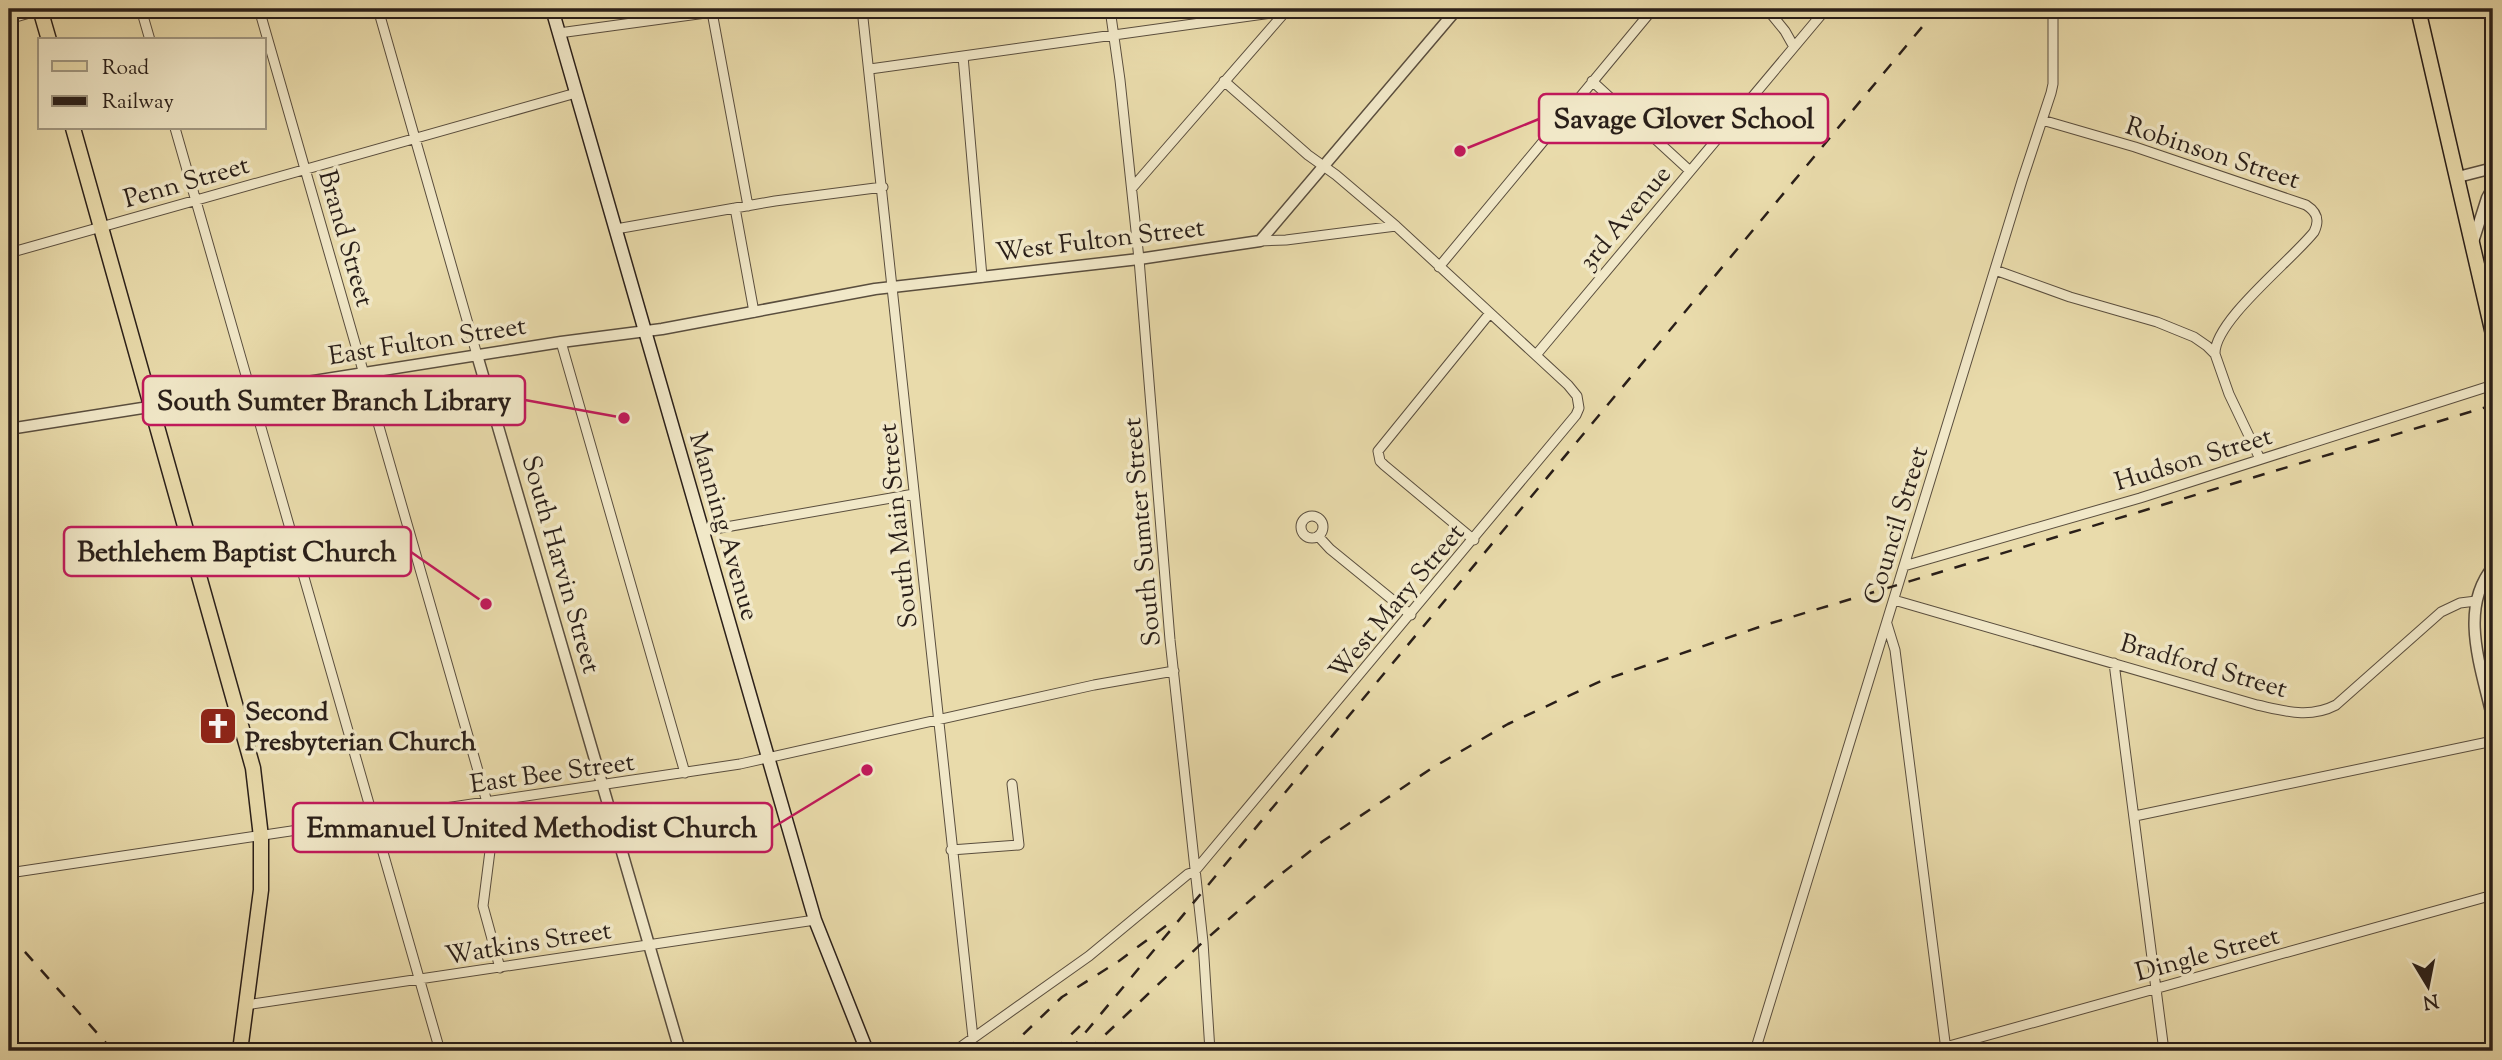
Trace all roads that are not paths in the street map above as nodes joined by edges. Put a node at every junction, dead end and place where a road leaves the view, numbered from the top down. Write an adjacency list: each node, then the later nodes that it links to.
1 (41, 9): 18 (street); 21 (main road)
2 (141, 9): 22 (street)
3 (259, 9): 35 (street, Brand Street)
4 (378, 9): 32 (street, South Harvin Street)
5 (552, 9): 19 (main road, Manning Avenue)
6 (730, 9): 7 (street); 17 (street)
7 (735, 9)
8 (862, 9): 25 (street, South Main Street)
9 (1110, 9): 20 (street, South Sumter Street)
10 (1457, 9): 33 (street)
11 (1653, 9): 27 (street)
12 (1767, 9): 23 (street)
13 (1826, 9): 23 (street, 3rd Avenue)
14 (2053, 9): 29 (street, Council Street)
15 (2418, 9): 37 (main road)
16 (1287, 10): 20 (street); 26 (street)
17 (712, 12): 19 (street); 42 (street)
18 (9, 19)
19 (559, 33): 28 (main road, Manning Avenue)
20 (1114, 35): 24 (street); 40 (street, South Sumter Street)
21 (48, 38)
22 (149, 38)
23 (1794, 47): 36 (street, 3rd Avenue)
24 (963, 56): 25 (street); 53 (street)
25 (870, 69): 38 (street, South Main Street)
26 (1224, 81): 33 (street); 40 (street)
27 (1592, 81): 36 (street); 51 (street)
28 (576, 93): 32 (street, Penn Street); 46 (main road, Manning Avenue)
29 (2042, 120): 52 (street, Council Street); 60 (street, Robinson Street)
30 (75, 130): 45 (main road)
31 (176, 130): 41 (street)
32 (415, 138): 35 (street, Penn Street); 61 (street, South Harvin Street)
33 (1322, 166): 44 (street); 47 (street)
34 (2493, 168): 37 (street)
35 (305, 169): 41 (street, Penn Street); 63 (street, Brand Street)
36 (1690, 171): 62 (street, 3rd Avenue)
37 (2458, 177): 48 (main road)
38 (883, 187): 42 (street); 54 (street, South Main Street)
39 (2493, 187): 48 (street)
40 (1132, 188): 50 (street, South Sumter Street)
41 (196, 200): 45 (street, Penn Street); 65 (street)
42 (748, 206): 43 (street)
43 (735, 208): 46 (street); 55 (street)
44 (1396, 226): 47 (street); 51 (street)
45 (101, 227): 49 (street, Penn Street); 66 (main road)
46 (616, 229): 57 (main road, Manning Avenue)
47 (1260, 241): 50 (street, West Fulton Street)
48 (2473, 242): 58 (main road)
49 (9, 253)
50 (1139, 259): 53 (street, West Fulton Street); 80 (street, South Sumter Street)
51 (1439, 267): 56 (street)
52 (1995, 270): 60 (street); 73 (street, Council Street)
53 (982, 276): 54 (street, West Fulton Street)
54 (892, 287): 55 (street, West Fulton Street); 69 (street, South Main Street)
55 (754, 312): 57 (street, West Fulton Street)
56 (1490, 313): 62 (street); 72 (street)
57 (645, 331): 59 (street, East Fulton Street); 70 (main road, Manning Avenue)
58 (2493, 334)
59 (561, 342): 61 (street, East Fulton Street); 86 (street)
60 (2215, 354): 68 (street)
61 (477, 355): 63 (street, East Fulton Street); 88 (street, South Harvin Street)
62 (1536, 355): 72 (street, West Mary Street)
63 (365, 373): 65 (street, East Fulton Street); 89 (street, Brand Street)
64 (2493, 385): 68 (street, Hudson Street)
65 (250, 391): 66 (street, East Fulton Street); 91 (street)
66 (152, 407): 67 (street, East Fulton Street); 92 (main road)
67 (9, 429)
68 (2260, 459): 73 (street, Hudson Street)
69 (914, 494): 70 (street); 82 (street, South Main Street)
70 (703, 531): 85 (main road, Manning Avenue)
71 (1318, 536): 77 (street)
72 (1474, 540): 77 (street, West Mary Street)
73 (1904, 566): 75 (street, Council Street)
74 (2493, 567): 76 (street)
75 (1894, 600): 78 (street, Council Street); 79 (street, Bradford Street)
76 (2476, 601): 79 (street, Bradford Street); 81 (street)
77 (1411, 615): 94 (street, West Mary Street)
78 (1887, 622): 105 (street); 111 (street, Council Street)
79 (2115, 663): 90 (street)
80 (1174, 671): 82 (street, East Bee Street); 94 (street, South Sumter Street)
81 (2490, 685): 83 (street)
82 (938, 720): 85 (street, East Bee Street); 93 (street, South Main Street)
83 (2493, 721)
84 (2493, 741): 90 (street)
85 (768, 759): 86 (street, East Bee Street); 97 (main road, Manning Avenue)
86 (685, 773): 88 (street, East Bee Street)
87 (1012, 784): 93 (street)
88 (602, 786): 89 (street, East Bee Street); 98 (street, South Harvin Street)
89 (487, 802): 91 (street, East Bee Street); 99 (street, Brand Street)
90 (2135, 816): 101 (street)
91 (372, 820): 92 (street, East Bee Street); 100 (street)
92 (261, 837): 95 (street, East Bee Street); 102 (main road)
93 (951, 850): 103 (street, South Main Street)
94 (1194, 872): 103 (street, West Mary Street); 110 (street, South Sumter Street)
95 (9, 873)
96 (2493, 895): 101 (street, Dingle Street)
97 (816, 920): 98 (street, Watkins Street); 104 (main road, Manning Avenue)
98 (649, 945): 99 (street, Watkins Street); 108 (street, South Harvin Street)
99 (500, 968): 100 (street, Watkins Street)
100 (419, 980): 102 (street, Watkins Street); 107 (street)
101 (2156, 988): 105 (street, Dingle Street); 113 (street)
102 (246, 1005): 106 (main road)
103 (973, 1038): 109 (street, West Mary Street)
104 (864, 1046)
105 (1946, 1049): 112 (street, Dingle Street)
106 (240, 1051)
107 (440, 1051)
108 (680, 1051)
109 (955, 1051)
110 (1210, 1051)
111 (1755, 1051)
112 (1931, 1051)
113 (2164, 1051)

